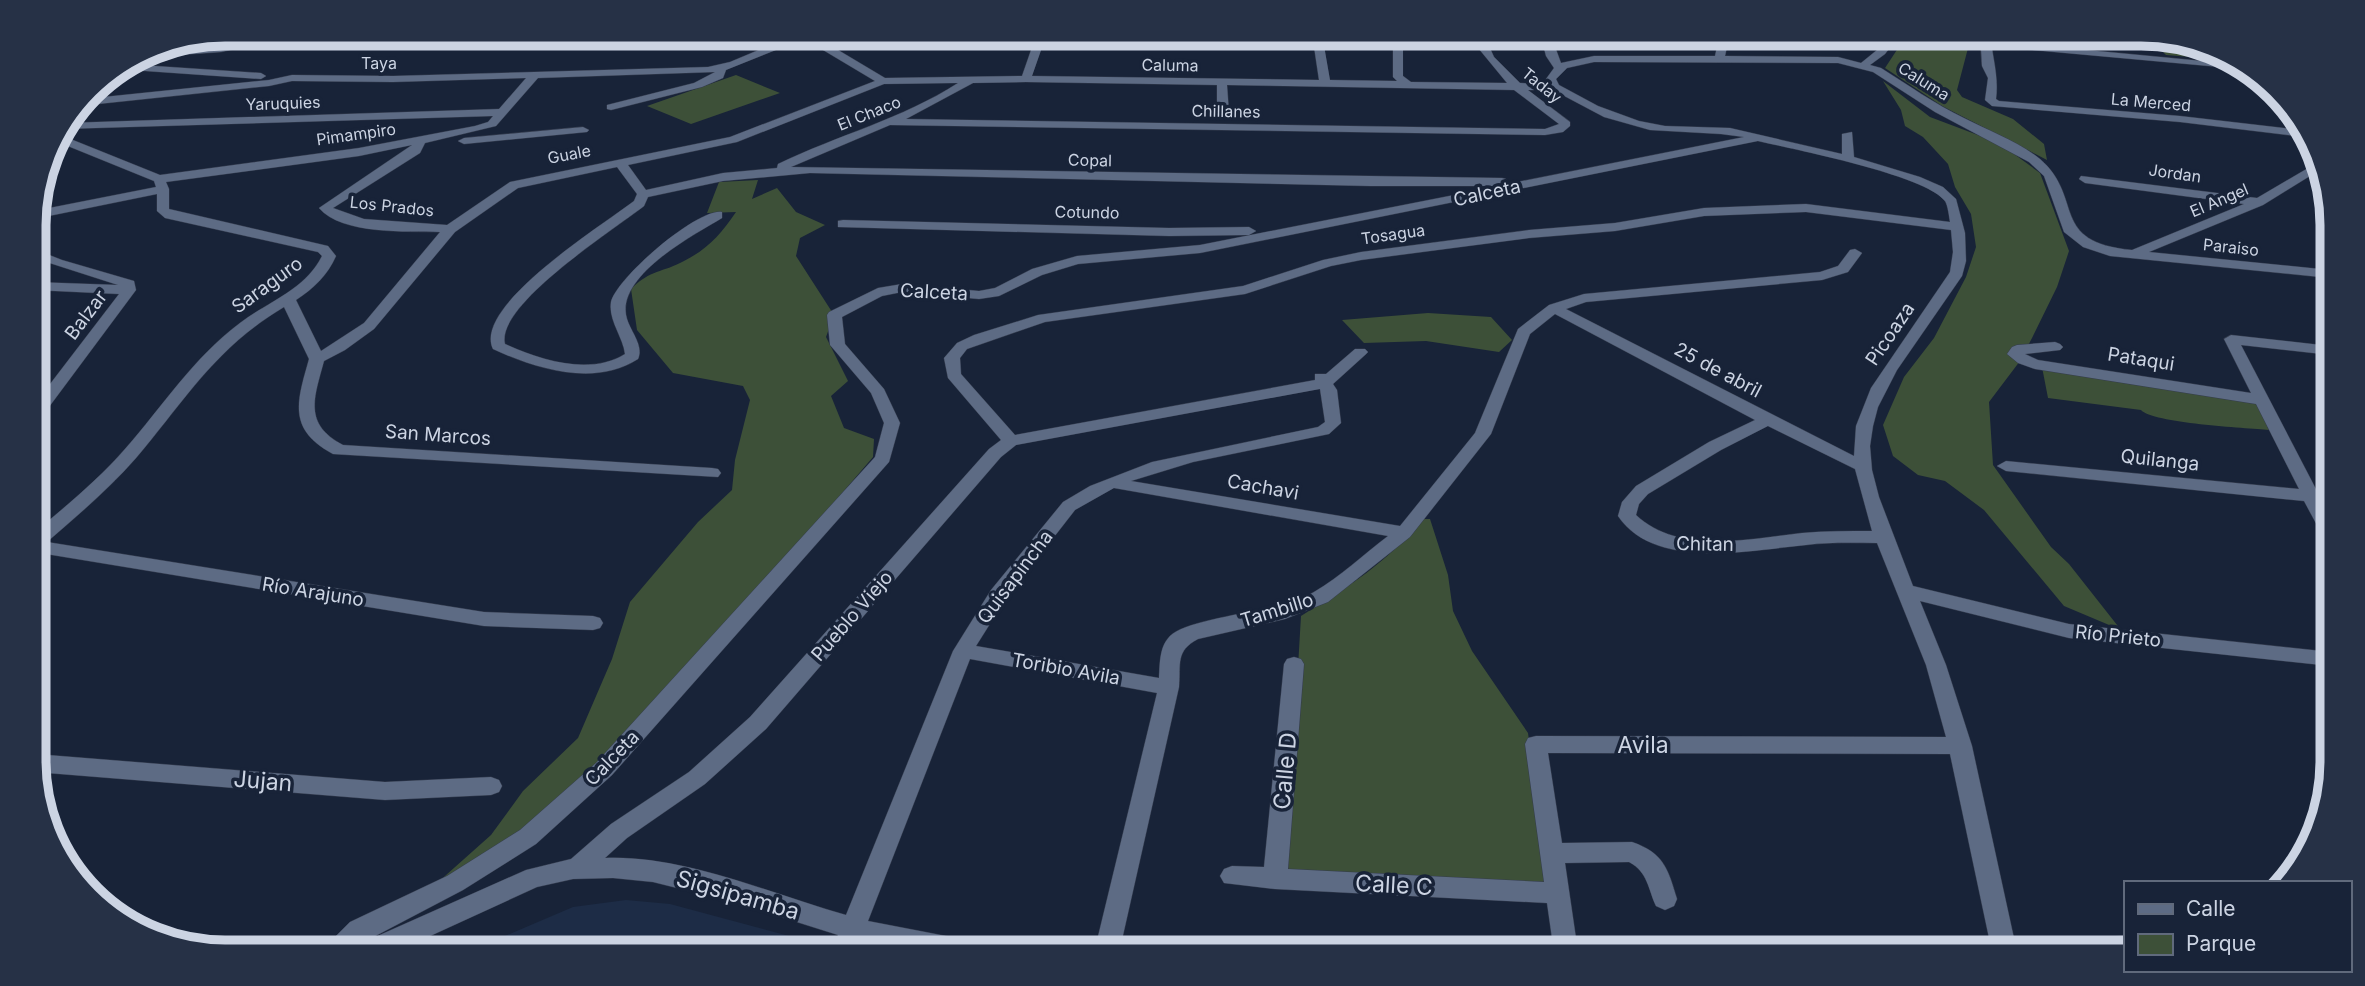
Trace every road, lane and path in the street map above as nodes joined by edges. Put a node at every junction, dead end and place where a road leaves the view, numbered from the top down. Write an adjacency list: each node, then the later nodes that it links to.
1 (242, 45): 15 (street)
2 (779, 45): 21 (street, Taya)
3 (819, 45): 26 (street)
4 (1038, 45): 25 (street)
5 (1319, 45): 29 (street)
6 (1398, 45): 30 (street)
7 (1467, 45): 12 (street)
8 (1548, 45): 22 (street)
9 (1722, 45): 17 (street)
10 (1887, 45): 18 (street)
11 (1986, 45): 41 (street, La Merced)
12 (1479, 46): 31 (street, Taday)
13 (2015, 46): 19 (street)
14 (199, 47): 15 (street)
15 (221, 49): 16 (street)
16 (175, 53)
17 (1719, 60): 18 (street, Caluma); 22 (street, Caluma)
18 (1864, 65): 62 (street, Caluma)
19 (2223, 66)
20 (137, 68): 24 (street)
21 (721, 68): 23 (street, Taya); 34 (street)
22 (1559, 68): 32 (street)
23 (535, 75): 24 (street, Taya); 35 (street, Pimampiro)
24 (292, 78): 33 (street, Taya)
25 (1026, 79): 27 (street, Caluma); 28 (street, Caluma)
26 (883, 80): 27 (street, Caluma); 47 (street, Guale)
27 (970, 80): 37 (street, El Chaco)
28 (1222, 82): 29 (street, Caluma); 36 (street)
29 (1325, 83): 30 (street, Caluma)
30 (1407, 83): 31 (street, Caluma)
31 (1516, 85): 32 (street, Caluma); 38 (street, Taday)
32 (1555, 87): 43 (street, Picoaza)
33 (95, 102)
34 (611, 107)
35 (504, 112): 39 (street, Yaruquies); 45 (street, Pimampiro)
36 (1223, 113)
37 (884, 122): 38 (street, Chillanes); 48 (street, El Chaco)
38 (1566, 124)
39 (76, 126)
40 (583, 130): 45 (street)
41 (2295, 133)
42 (1848, 134): 46 (street)
43 (1759, 138): 46 (street, Picoaza); 51 (street, Calceta)
44 (66, 141): 52 (street)
45 (419, 144): 52 (street, Pimampiro); 60 (street, Los Prados)
46 (1848, 160): 59 (street, Picoaza)
47 (619, 162): 53 (street); 60 (street, Guale)
48 (776, 170): 51 (street, Copal); 53 (street, Copal)
49 (2311, 170): 54 (street, El Angel)
50 (2085, 179): 54 (street, Jordan)
51 (1539, 182): 57 (street, Calceta)
52 (161, 184): 55 (street, Pimampiro); 67 (street, Saraguro)
53 (643, 194): 56 (street)
54 (2259, 202): 62 (street, El Angel)
55 (46, 212)
56 (717, 215)
57 (1329, 223): 58 (street, Cotundo); 104 (street, Calceta)
58 (843, 224)
59 (1957, 227): 77 (street, Tosagua); 79 (street, Picoaza)
60 (450, 229): 72 (street, Guale)
61 (1855, 253): 68 (street)
62 (2129, 254): 64 (street, Paraiso)
63 (46, 258): 66 (street, Balzar)
64 (2320, 273)
65 (46, 286): 66 (street)
66 (129, 290): 75 (street, Balzar)
67 (284, 303): 72 (street); 85 (street, Saraguro)
68 (1554, 308): 76 (street, 25 de abril); 84 (street, Tambillo)
69 (2055, 347): 74 (street, Pataqui)
70 (2320, 350): 74 (street)
71 (1360, 352): 73 (street)
72 (317, 359): 80 (street, San Marcos)
73 (1323, 380): 77 (street); 81 (street, Quisapincha)
74 (2262, 400): 82 (street)
75 (46, 401)
76 (1768, 420): 79 (street, 25 de abril); 86 (street, Chitan)
77 (1011, 441): 98 (street, Pueblo Viejo)
78 (2006, 466): 82 (street, Quilanga)
79 (1864, 467): 86 (street, Picoaza)
80 (712, 473)
81 (1114, 483): 84 (street, Cachavi); 90 (street, Quisapincha)
82 (2309, 496): 83 (street)
83 (2320, 516)
84 (1404, 533): 93 (street, Tambillo)
85 (45, 535)
86 (1885, 537): 88 (street, Picoaza)
87 (45, 547): 89 (street, Río Arajuno)
88 (1908, 592): 91 (street, Río Prieto); 94 (street, Picoaza)
89 (593, 623)
90 (963, 651): 93 (street, Toribio Avila); 103 (street, Quisapincha)
91 (2320, 658)
92 (1294, 664): 100 (street, Calle D)
93 (1169, 687): 108 (street, Tambillo)
94 (1961, 746): 97 (street, Avila); 110 (street, Picoaza)
95 (45, 764): 96 (street, Jujan)
96 (491, 786)
97 (1551, 853): 101 (street, Avila); 102 (street)
98 (579, 867): 103 (street, Sigsipamba); 105 (street, Pueblo Viejo)
99 (1232, 876): 100 (street, Calle C)
100 (1275, 878): 101 (street, Calle C)
101 (1556, 893): 109 (street, Avila)
102 (1665, 899)
103 (853, 928): 106 (street, Quisapincha); 107 (street, Sigsipamba)
104 (349, 940)
105 (395, 940)
106 (848, 940)
107 (913, 940)
108 (1109, 940)
109 (1564, 940)
110 (2002, 940)

